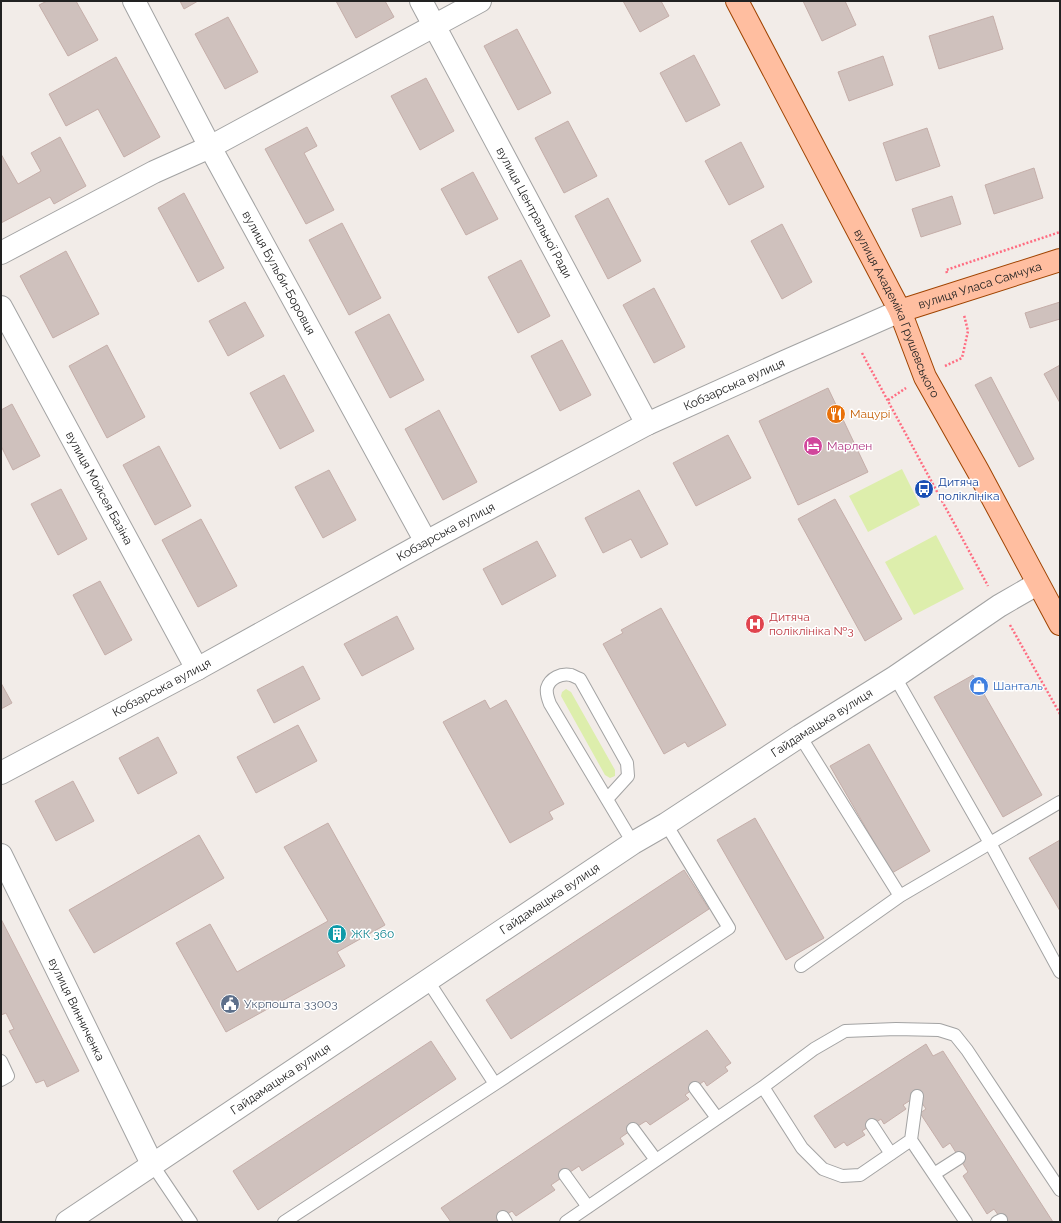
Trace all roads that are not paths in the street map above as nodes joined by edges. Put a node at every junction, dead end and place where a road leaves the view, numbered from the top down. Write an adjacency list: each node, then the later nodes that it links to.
1 (134, 1): 6 (street, вулиця Бульби-Боровця)
2 (421, 1): 5 (street, вулиця Центральної Ради)
3 (480, 1): 5 (street)
4 (737, 1): 10 (main road, вулиця Академіка Грушевського)
5 (434, 26): 6 (street); 11 (street, вулиця Центральної Ради)
6 (210, 147): 7 (street); 12 (street, вулиця Бульби-Боровця)
7 (1, 253)
8 (1060, 260): 10 (main road, вулиця Уласа Самчука)
9 (1, 307): 15 (street, вулиця Мойсея Базіна)
10 (900, 311): 11 (street, Кобзарська вулиця); 13 (main road, вулиця Академіка Грушевського)
11 (647, 424): 12 (street, Кобзарська вулиця)
12 (426, 542): 15 (street, Кобзарська вулиця)
13 (1037, 584): 14 (main road, вулиця Академіка Грушевського); 16 (street, Гайдамацька вулиця)
14 (1060, 624)
15 (197, 669): 18 (street, Кобзарська вулиця)
16 (895, 677): 17 (street, Гайдамацька вулиця); 23 (lane)
17 (800, 736): 21 (street, Гайдамацька вулиця); 25 (lane)
18 (1, 773)
19 (608, 798): 19 (lane); 22 (lane)
20 (1060, 802): 23 (lane)
21 (666, 824): 22 (street, Гайдамацька вулиця); 31 (lane)
22 (633, 843): 28 (street, Гайдамацька вулиця)
23 (990, 843): 25 (lane); 27 (lane)
24 (1, 855): 42 (street, вулиця Винниченка)
25 (900, 896): 26 (lane)
26 (801, 966)
27 (1060, 972)
28 (428, 981): 31 (lane); 42 (street, Гайдамацька вулиця)
29 (1, 1061): 30 (lane)
30 (1, 1080)
31 (495, 1084): 49 (lane)
32 (763, 1087): 35 (lane); 39 (lane); 45 (lane)
33 (695, 1088): 35 (lane)
34 (917, 1096): 38 (lane)
35 (717, 1118): 41 (lane)
36 (872, 1125): 39 (lane)
37 (633, 1129): 41 (lane)
38 (911, 1140): 39 (lane); 43 (lane)
39 (891, 1154)
40 (959, 1158): 43 (lane)
41 (656, 1160): 46 (lane)
42 (152, 1164): 47 (street, Гайдамацька вулиця); 48 (lane)
43 (934, 1174): 51 (lane)
44 (565, 1175): 46 (lane)
45 (1060, 1190)
46 (588, 1207): 50 (lane)
47 (67, 1222)
48 (191, 1222)
49 (284, 1222)
50 (566, 1222)
51 (966, 1222)

